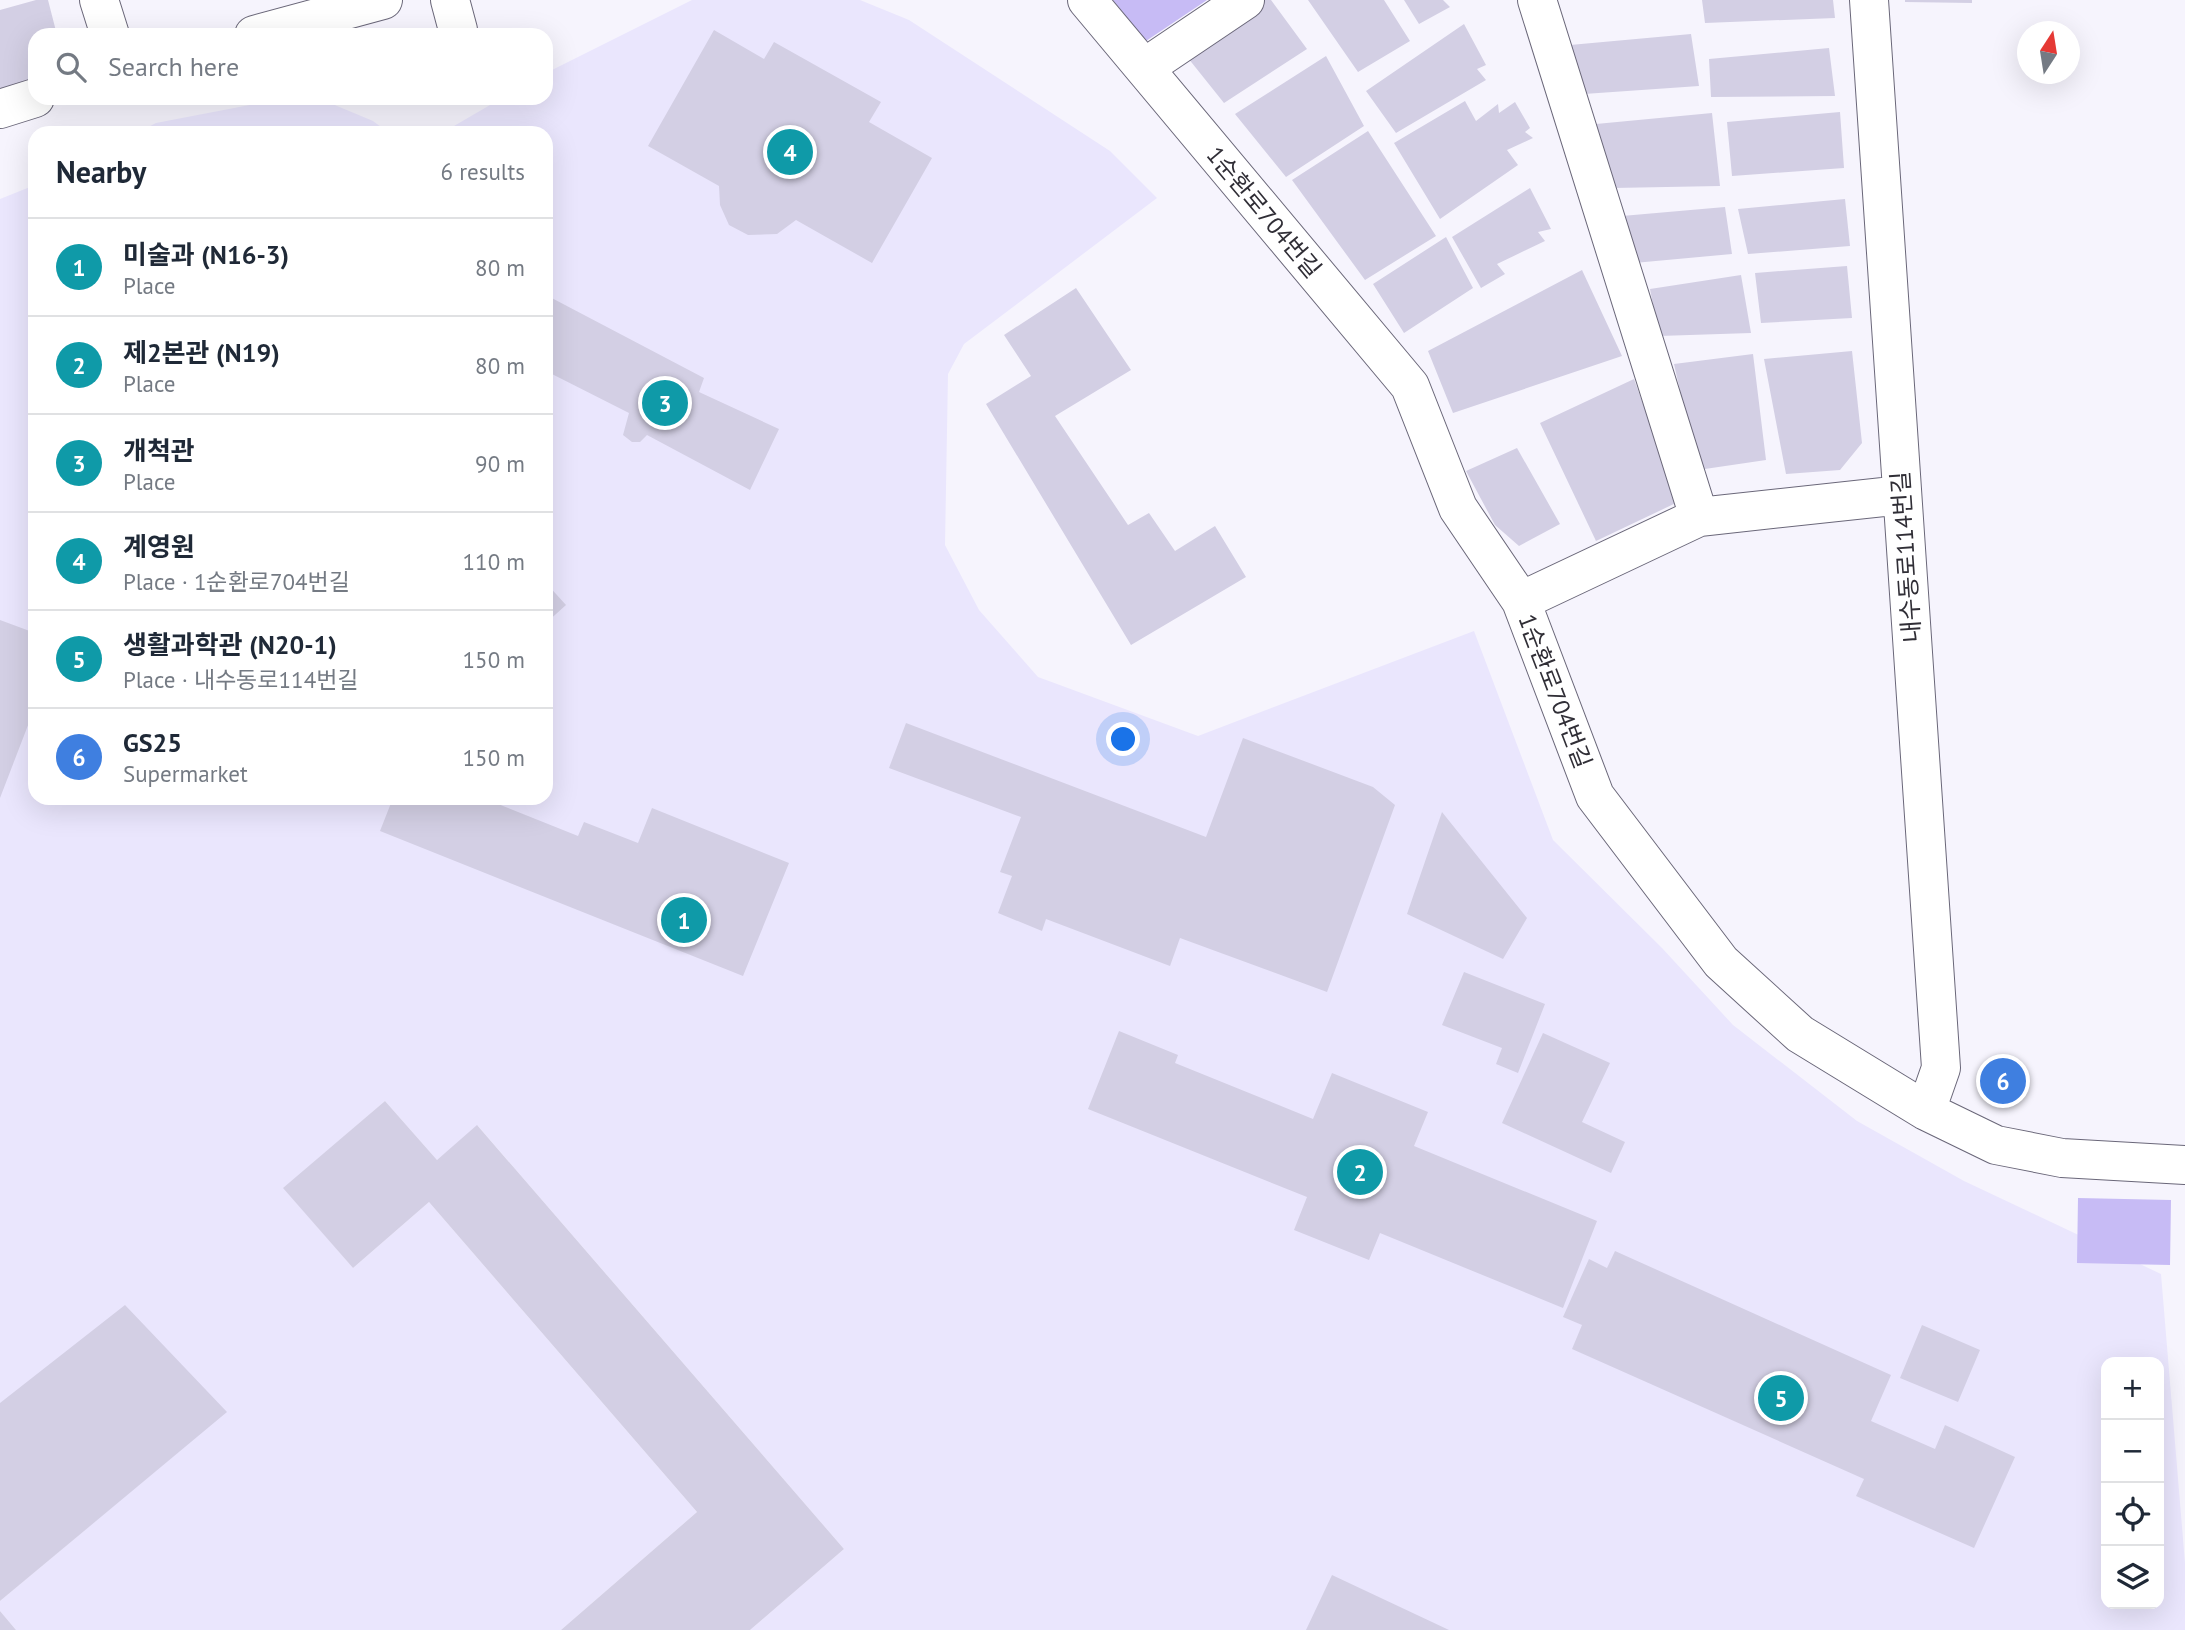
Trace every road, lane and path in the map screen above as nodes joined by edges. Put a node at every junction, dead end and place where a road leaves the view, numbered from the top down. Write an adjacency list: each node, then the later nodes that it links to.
1 (99, 0): 7 (street)
2 (383, 0): 8 (street)
3 (1087, 0): 9 (street, 1순환로704번길)
4 (1245, 0): 9 (street)
5 (1537, 0): 13 (street)
6 (1869, 0): 12 (street, 내수동로114번길)
7 (108, 28)
8 (280, 28)
9 (1144, 68): 14 (street, 1순환로704번길)
10 (28, 100): 11 (street)
11 (0, 109)
12 (1902, 495): 13 (street); 15 (street, 내수동로114번길)
13 (1699, 517): 14 (street)
14 (1521, 601): 15 (street, 1순환로704번길)
15 (1926, 1111): 16 (street, 1순환로704번길)
16 (2185, 1165)

